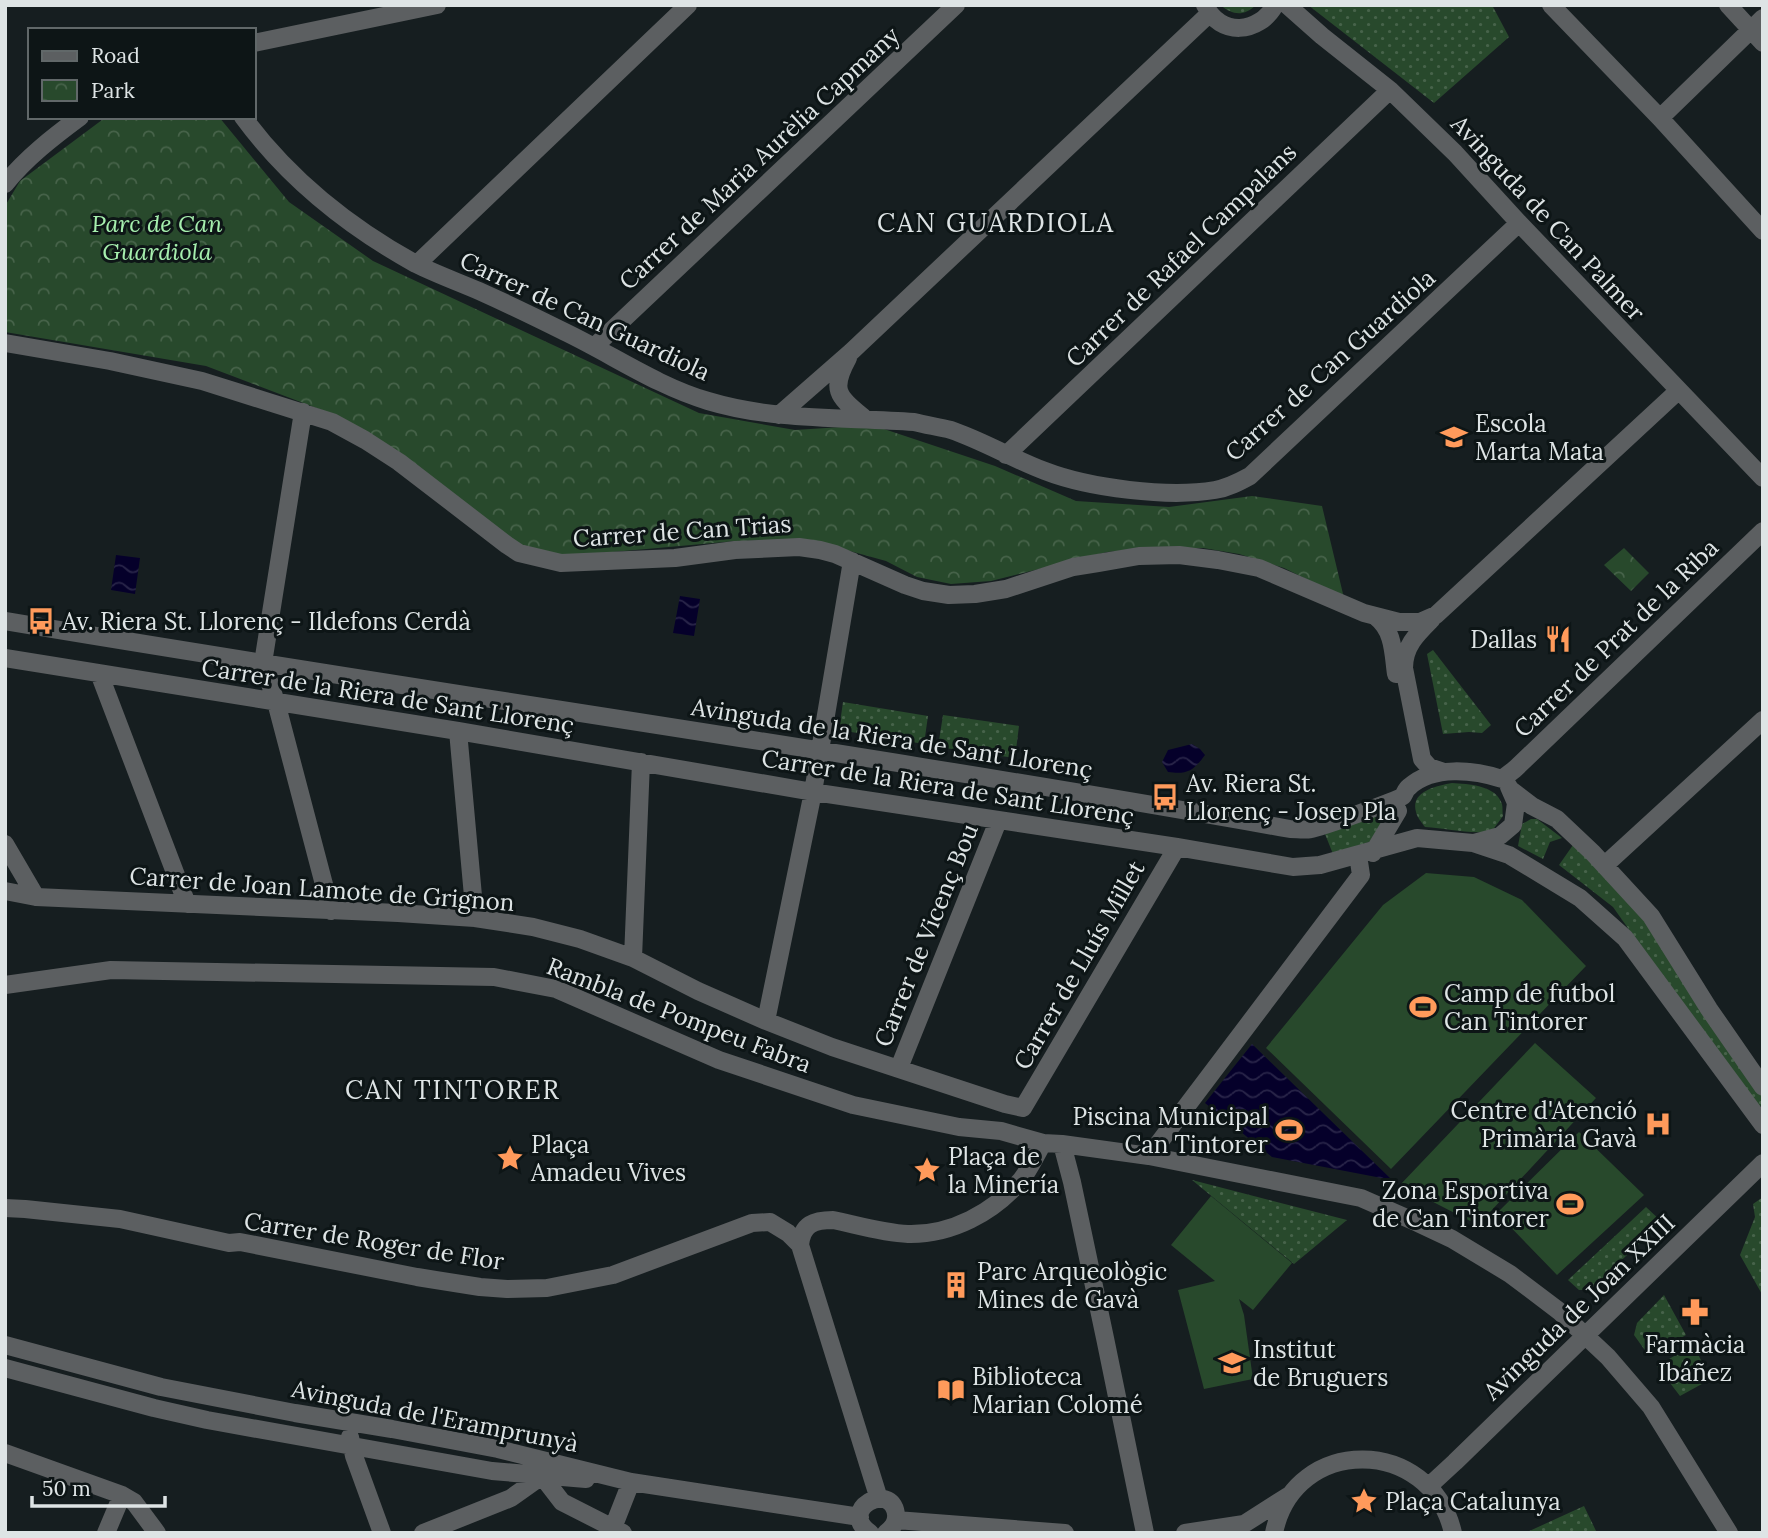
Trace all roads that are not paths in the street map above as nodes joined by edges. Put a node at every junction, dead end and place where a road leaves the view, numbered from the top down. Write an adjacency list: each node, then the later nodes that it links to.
1 (382, 5): 11 (street)
2 (437, 5): 12 (street)
3 (688, 5): 22 (street)
4 (956, 5): 24 (street, Carrer de Maria Aurèlia Capmany)
5 (1275, 5): 9 (street)
6 (1287, 5): 13 (street, Avinguda de Can Palmer)
7 (1551, 5): 14 (street)
8 (1728, 5): 10 (street)
9 (1207, 9): 25 (street)
10 (1759, 30): 14 (street)
11 (256, 32)
12 (256, 43)
13 (1390, 90): 20 (street, Avinguda de Can Palmer); 30 (street, Carrer de Rafael Campalans)
14 (1660, 118): 21 (street)
15 (59, 119): 18 (street)
16 (77, 119): 19 (street)
17 (245, 119): 22 (street, Carrer de Can Guardiola)
18 (5, 168)
19 (5, 184)
20 (1519, 223): 26 (street, Avinguda de Can Palmer); 30 (street, Carrer de Can Guardiola)
21 (1763, 231)
22 (417, 264): 24 (street, Carrer de Can Guardiola)
23 (5, 343): 27 (street, Carrer de Can Trias)
24 (595, 346): 28 (street, Carrer de Can Guardiola)
25 (851, 352): 28 (street); 29 (street)
26 (1678, 391): 31 (street, Avinguda de Can Palmer); 34 (street)
27 (303, 412): 33 (street, Carrer de Can Trias); 38 (street)
28 (779, 415): 29 (street, Carrer de Can Guardiola)
29 (864, 418): 30 (street, Carrer de Can Guardiola)
30 (1006, 455)
31 (1763, 478)
32 (1763, 531): 46 (street, Carrer de Prat de la Riba)
33 (852, 561): 35 (street, Carrer de Can Trias); 43 (street)
34 (1436, 615): 35 (street, Carrer de Can Trias); 45 (street)
35 (1376, 617): 48 (street)
36 (5, 621): 38 (street, Avinguda de la Riera de Sant Llorenç)
37 (5, 658): 39 (street, Carrer de la Riera de Sant Llorenç)
38 (262, 663): 40 (street); 43 (street, Avinguda de la Riera de Sant Llorenç)
39 (99, 673): 40 (street, Carrer de la Riera de Sant Llorenç); 58 (street)
40 (276, 702): 42 (street, Carrer de la Riera de Sant Llorenç); 59 (street)
41 (1763, 720): 55 (street)
42 (458, 731): 44 (street, Carrer de la Riera de Sant Llorenç); 60 (street)
43 (820, 751): 47 (street); 48 (street, Avinguda de la Riera de Sant Llorenç)
44 (641, 762): 47 (street, Carrer de la Riera de Sant Llorenç); 61 (street)
45 (1444, 772): 46 (street, Avinguda de la Riera de Sant Llorenç); 48 (street, Avinguda de la Riera de Sant Llorenç)
46 (1506, 785): 51 (street); 55 (street, Avinguda de la Riera de Sant Llorenç)
47 (813, 792): 49 (street, Carrer de la Riera de Sant Llorenç); 63 (street)
48 (1403, 798): 50 (street); 54 (street)
49 (998, 821): 53 (street, Carrer de la Riera de Sant Llorenç); 64 (street, Carrer de Vicenç Bou)
50 (1417, 838): 51 (street, Carrer de la Riera de Sant Llorenç); 54 (street, Carrer de la Riera de Sant Llorenç)
51 (1474, 843): 68 (street, Carrer de la Riera de Sant Llorenç)
52 (5, 844): 57 (street)
53 (1177, 847): 54 (street, Carrer de la Riera de Sant Llorenç); 67 (street, Carrer de Lluís Millet)
54 (1366, 852): 71 (street)
55 (1605, 865): 65 (street, Avinguda de la Riera de Sant Llorenç)
56 (5, 891): 57 (street, Carrer de Joan Lamote de Grignon)
57 (36, 897): 58 (street, Carrer de Joan Lamote de Grignon)
58 (187, 904): 59 (street, Carrer de Joan Lamote de Grignon)
59 (331, 911): 60 (street, Carrer de Joan Lamote de Grignon)
60 (475, 918): 61 (street, Carrer de Joan Lamote de Grignon)
61 (633, 958): 63 (street, Carrer de Joan Lamote de Grignon)
62 (5, 985): 69 (street, Rambla de Pompeu Fabra)
63 (766, 1021): 64 (street, Carrer de Joan Lamote de Grignon)
64 (899, 1068): 66 (street, Carrer de Joan Lamote de Grignon)
65 (1763, 1087)
66 (1005, 1104): 67 (street, Carrer de Joan Lamote de Grignon); 69 (street)
67 (1024, 1108): 70 (street)
68 (1763, 1125)
69 (1001, 1131): 70 (street, Rambla de Pompeu Fabra)
70 (1045, 1142): 71 (street, Rambla de Pompeu Fabra); 74 (street); 97 (street)
71 (1149, 1156): 75 (street, Rambla de Pompeu Fabra)
72 (1763, 1163): 75 (street, Avinguda de Joan XXIII)
73 (5, 1208): 74 (street, Carrer de Roger de Flor)
74 (800, 1245): 86 (street)
75 (1584, 1336): 83 (street, Avinguda de Joan XXIII); 100 (street, Rambla de Pompeu Fabra)
76 (5, 1345): 78 (street, Avinguda de l'Eramprunyà)
77 (5, 1368): 79 (street, Avinguda de l'Eramprunyà)
78 (347, 1423): 79 (street); 82 (street, Avinguda de l'Eramprunyà)
79 (352, 1446): 81 (street, Avinguda de l'Eramprunyà); 93 (street)
80 (5, 1453): 84 (street)
81 (542, 1476): 82 (street, Avinguda de l'Eramprunyà); 90 (street); 94 (street)
82 (631, 1482): 87 (street, Avinguda de l'Eramprunyà); 90 (street)
83 (1429, 1486): 85 (street); 89 (street)
84 (122, 1494): 91 (street); 92 (street)
85 (1291, 1494): 98 (street); 99 (street)
86 (879, 1499): 87 (street); 88 (street)
87 (860, 1517): 95 (street)
88 (891, 1526): 96 (street)
89 (1455, 1530)
90 (616, 1531)
91 (106, 1533)
92 (157, 1533)
93 (382, 1533)
94 (423, 1533)
95 (870, 1533)
96 (1065, 1533)
97 (1145, 1533)
98 (1185, 1533)
99 (1274, 1533)
100 (1729, 1533)

